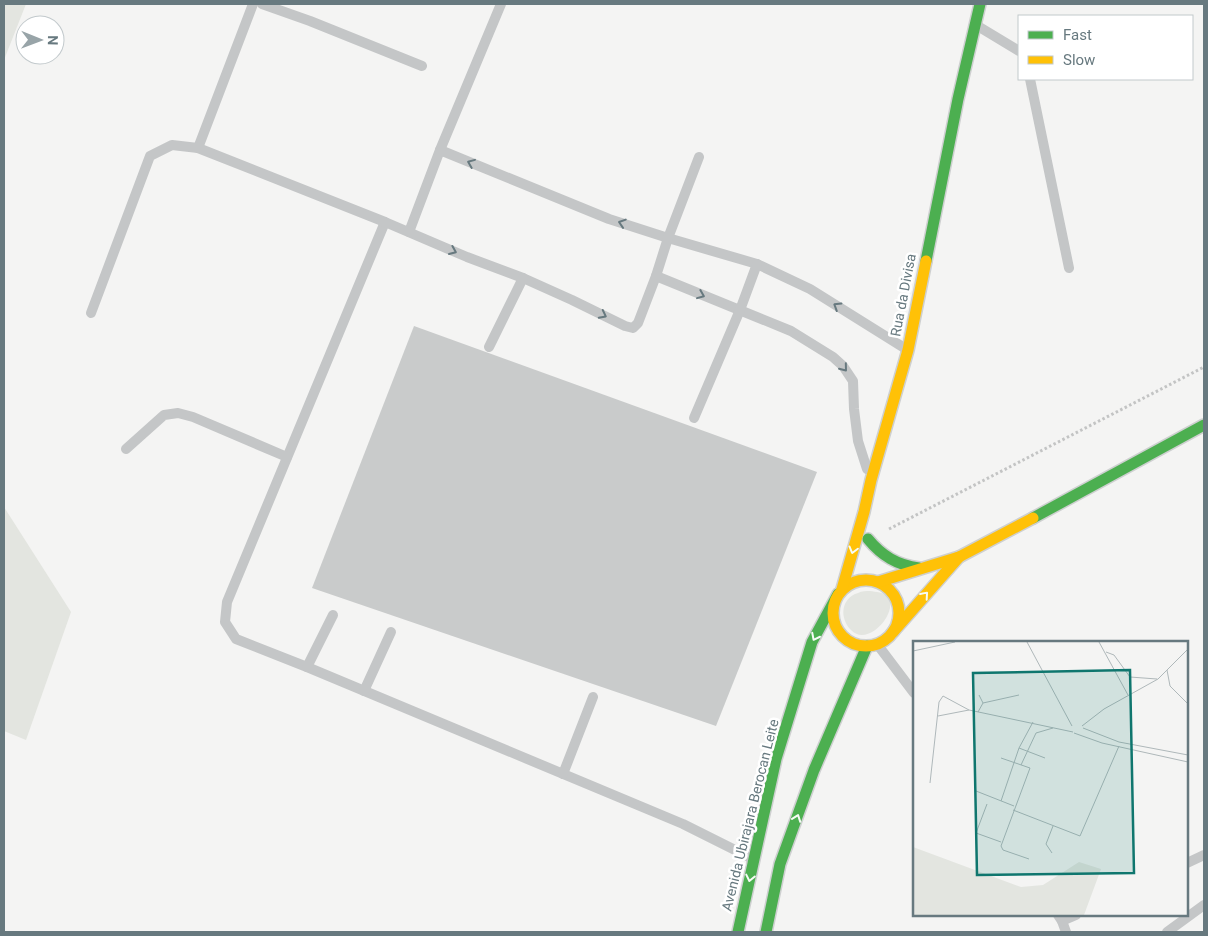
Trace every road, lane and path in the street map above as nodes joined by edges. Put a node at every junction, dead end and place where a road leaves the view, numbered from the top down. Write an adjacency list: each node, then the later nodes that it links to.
1 (253, 4): 9 (lane)
2 (262, 4): 7 (lane)
3 (501, 4): 10 (lane)
4 (980, 4): 5 (main road, Rua da Divisa)
5 (975, 25): 6 (lane); 22 (main road, Rua da Divisa)
6 (1018, 50)
7 (422, 66)
8 (1030, 80): 16 (lane)
9 (198, 148): 12 (lane); 20 (lane)
10 (440, 150): 13 (lane); 14 (lane, one-way to 10)
11 (699, 157): 14 (lane)
12 (385, 222): 13 (lane); 27 (lane)
13 (409, 232): 18 (lane, one-way to 18)
14 (668, 238): 15 (lane); 17 (lane)
15 (758, 264): 19 (lane); 22 (lane, one-way to 15)
16 (1069, 268)
17 (656, 276): 18 (lane, one-way to 17); 19 (lane, one-way to 19)
18 (523, 278): 21 (lane)
19 (740, 310): 24 (lane); 28 (lane, one-way to 28)
20 (91, 313)
21 (489, 347)
22 (908, 350): 28 (main road, Rua da Divisa)
23 (1204, 367): 29 (path)
24 (694, 418)
25 (1204, 425): 30 (main road)
26 (126, 450): 27 (lane)
27 (287, 457): 38 (lane)
28 (871, 480): 33 (main road, Rua da Divisa, one-way to 33)
29 (868, 539): 31 (main road)
30 (959, 557): 31 (main road); 36 (main road, one-way to 30)
31 (919, 568): 32 (main road)
32 (878, 582): 33 (main road); 36 (main road)
33 (840, 592): 37 (main road); 44 (main road, Avenida Ubirajara Berocan Leite, one-way to 44)
34 (333, 615): 38 (lane)
35 (391, 632): 39 (lane)
36 (892, 632): 37 (main road)
37 (872, 645): 40 (lane); 49 (main road, one-way to 37)
38 (307, 667): 39 (lane)
39 (364, 692): 42 (lane)
40 (913, 692)
41 (593, 697): 42 (lane)
42 (564, 774): 44 (lane)
43 (1204, 855): 45 (lane)
44 (754, 860): 48 (main road, Avenida Ubirajara Berocan Leite, one-way to 48)
45 (1188, 863)
46 (1204, 905): 51 (lane)
47 (1060, 918): 50 (lane)
48 (738, 932)
49 (766, 932)
50 (1066, 932)
51 (1167, 932)

